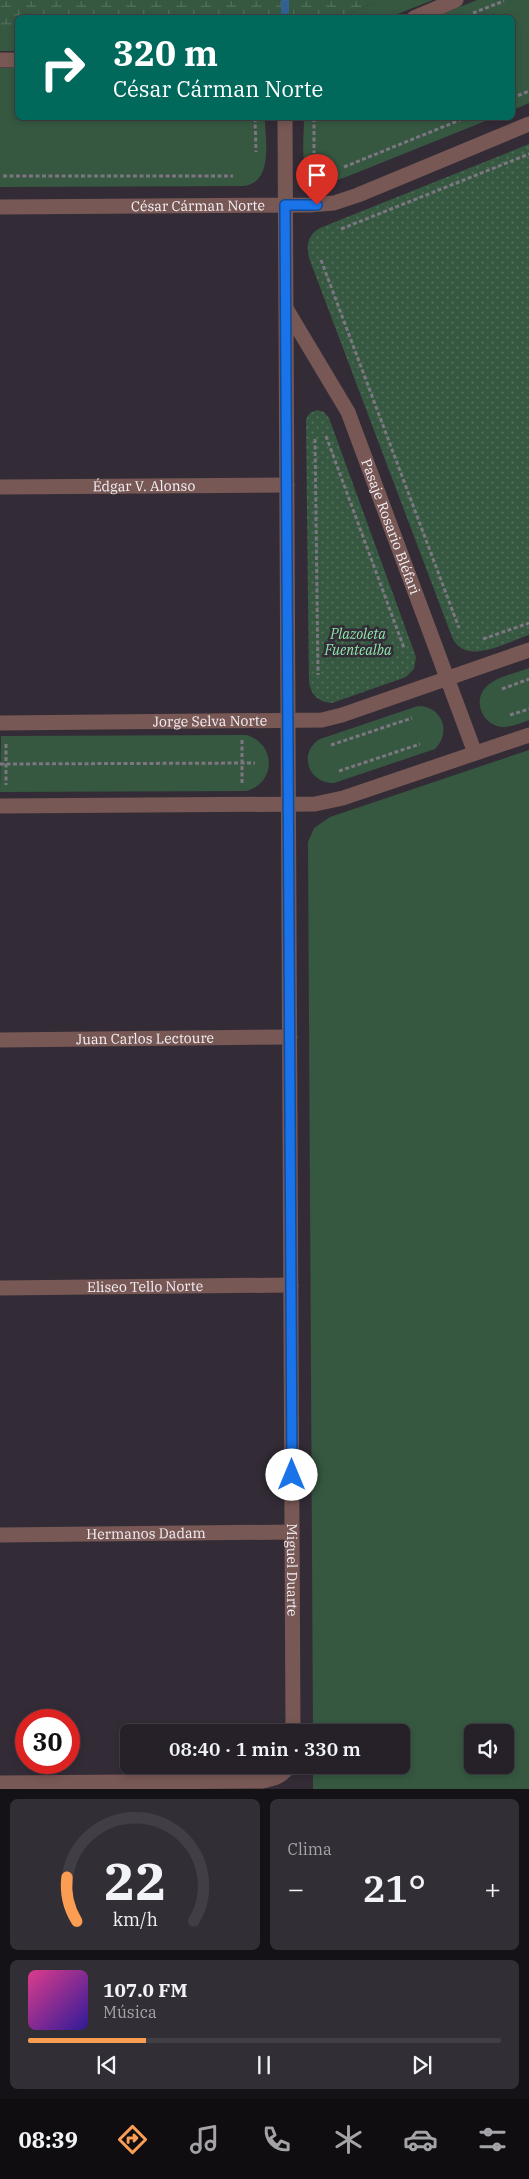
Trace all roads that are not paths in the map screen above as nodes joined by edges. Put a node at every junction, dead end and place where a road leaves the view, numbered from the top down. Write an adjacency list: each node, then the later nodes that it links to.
1 (456, 0): 2 (street)
2 (421, 15)
3 (0, 60): 4 (street)
4 (15, 60)
5 (285, 120): 7 (street, Miguel Duarte)
6 (529, 124): 7 (street, César Cárman Norte)
7 (285, 205): 8 (street, César Cárman Norte); 9 (street, Miguel Duarte)
8 (0, 207)
9 (286, 309): 10 (street, Miguel Duarte); 13 (street, Pasaje Rosario Bléfari)
10 (287, 485): 11 (street, Édgar V. Alonso); 14 (street, Miguel Duarte)
11 (0, 487)
12 (529, 650): 13 (street, Jorge Selva Norte)
13 (447, 678): 14 (street, Jorge Selva Norte); 17 (street, Pasaje Rosario Bléfari)
14 (288, 721): 15 (street, Jorge Selva Norte); 19 (street, Miguel Duarte)
15 (3, 729)
16 (529, 736): 17 (street)
17 (474, 754): 19 (street)
18 (3, 799): 19 (street)
19 (289, 804): 20 (street, Miguel Duarte)
20 (290, 1037): 21 (street, Juan Carlos Lectoure); 22 (street, Miguel Duarte)
21 (0, 1040)
22 (291, 1285): 23 (street, Eliseo Tello Norte); 24 (street, Miguel Duarte)
23 (0, 1288)
24 (292, 1532): 25 (street, Hermanos Dadam); 26 (street, Miguel Duarte)
25 (0, 1535)
26 (293, 1724)
27 (279, 1774): 28 (street)
28 (0, 1783)

